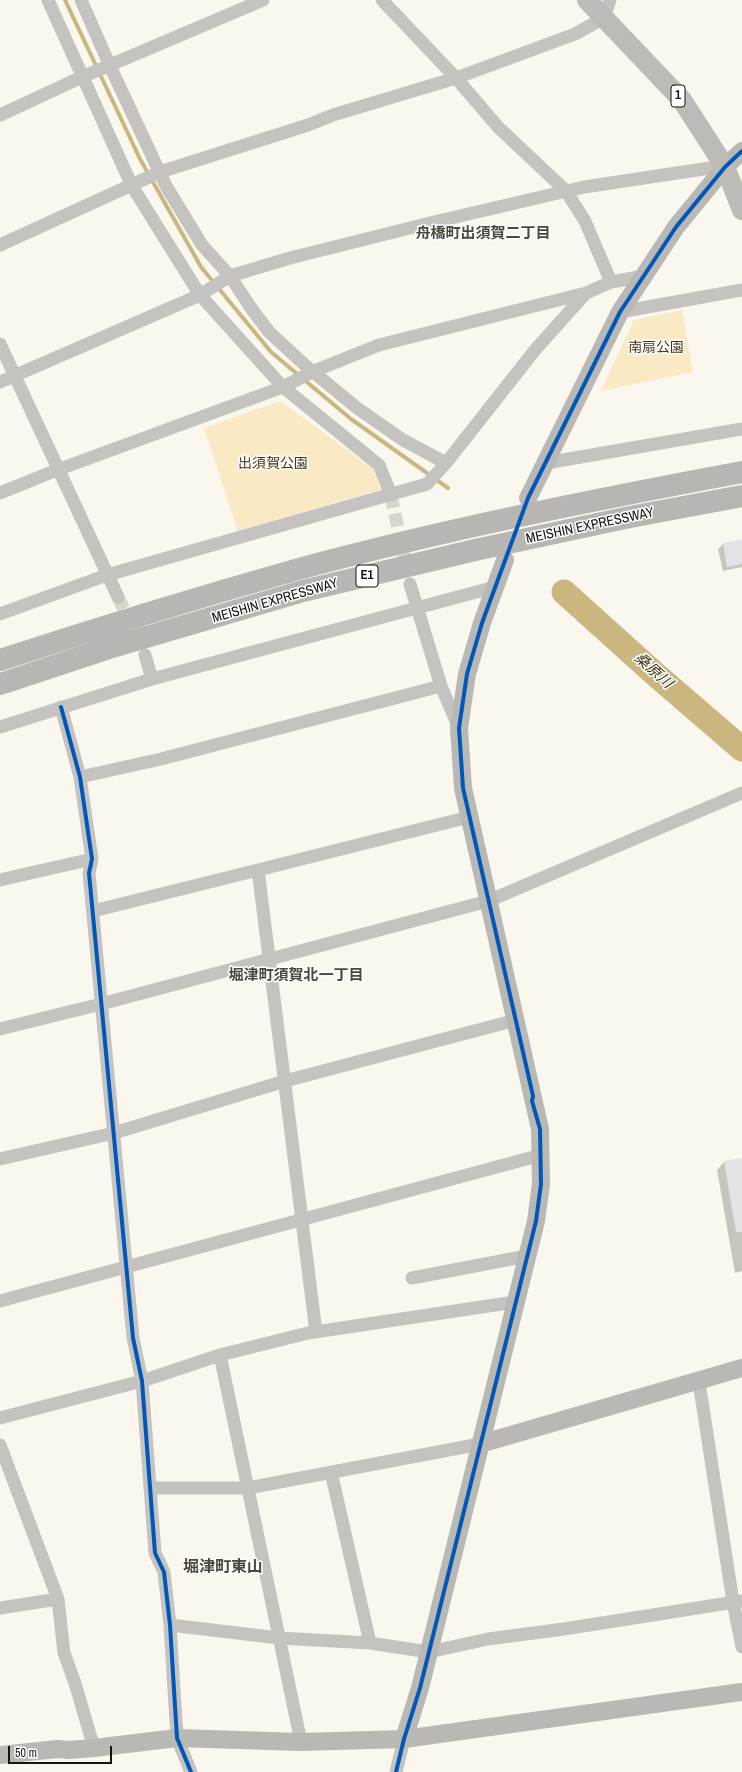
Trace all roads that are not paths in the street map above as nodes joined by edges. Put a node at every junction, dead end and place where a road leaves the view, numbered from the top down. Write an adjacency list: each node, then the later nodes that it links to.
1 (48, 0): 8 (street)
2 (81, 0): 7 (street)
3 (264, 0): 7 (street)
4 (382, 0): 9 (street)
5 (587, 0): 6 (main road, 1)
6 (607, 9): 9 (street); 12 (main road, 1)
7 (108, 66): 8 (street); 13 (street)
8 (86, 75): 10 (street); 14 (street)
9 (456, 78): 13 (street); 15 (street)
10 (0, 115)
11 (742, 151): 12 (street)
12 (733, 164): 15 (street); 16 (main road, 1); 18 (street)
13 (158, 174): 14 (street); 19 (street)
14 (136, 184): 17 (street); 22 (street)
15 (566, 191): 19 (street); 20 (street)
16 (742, 210)
17 (0, 245)
18 (644, 276): 20 (street); 24 (street)
19 (226, 278): 22 (street); 26 (street)
20 (611, 282): 23 (street)
21 (742, 290): 24 (street)
22 (204, 292): 27 (street); 29 (street)
23 (586, 293): 26 (street); 32 (street)
24 (620, 312): 31 (street)
25 (0, 344): 27 (street)
26 (311, 373): 29 (street); 32 (street)
27 (14, 376): 28 (street); 33 (street)
28 (0, 382)
29 (288, 384): 33 (street); 36 (street)
30 (742, 429): 31 (street)
31 (546, 463): 38 (street)
32 (445, 464): 36 (street)
33 (57, 470): 35 (street); 40 (street)
34 (742, 472): 47 (highway, MEISHIN EXPRESSWAY / E1)
35 (0, 493)
36 (391, 495): 40 (street)
37 (742, 496): 49 (highway, MEISHIN EXPRESSWAY / E1)
38 (528, 498)
39 (505, 560): 42 (street)
40 (107, 575): 43 (street); 45 (street)
41 (410, 584): 44 (street)
42 (496, 587): 44 (street); 53 (street)
43 (118, 597)
44 (418, 608): 48 (street); 50 (street)
45 (0, 614)
46 (145, 654): 48 (street)
47 (0, 660)
48 (152, 680): 51 (street)
49 (0, 684)
50 (442, 686): 53 (street); 54 (street)
51 (61, 707): 52 (street); 54 (street)
52 (0, 727)
53 (459, 728): 56 (street)
54 (80, 777): 57 (street)
55 (742, 793): 60 (street)
56 (469, 817): 58 (street); 60 (street)
57 (92, 859): 59 (street); 61 (street)
58 (258, 870): 61 (street); 62 (street)
59 (0, 880)
60 (488, 901): 62 (street); 64 (street)
61 (93, 911): 63 (street)
62 (270, 958): 63 (street); 66 (street)
63 (101, 1004): 65 (street); 67 (street)
64 (516, 1020): 66 (street); 68 (street)
65 (0, 1029)
66 (285, 1082): 67 (street); 70 (street)
67 (114, 1133): 69 (street); 72 (street)
68 (540, 1154): 70 (street); 71 (street)
69 (0, 1159)
70 (302, 1219): 72 (street); 76 (street)
71 (527, 1256): 73 (street); 75 (street)
72 (127, 1267): 74 (street); 79 (street)
73 (412, 1278)
74 (0, 1301)
75 (515, 1302): 76 (street); 83 (street)
76 (316, 1332): 77 (street)
77 (220, 1355): 79 (street); 86 (street)
78 (742, 1368): 80 (street)
79 (142, 1380): 81 (street); 85 (street)
80 (699, 1382): 83 (street); 88 (street)
81 (0, 1418)
82 (0, 1444): 87 (street)
83 (480, 1444): 84 (street); 94 (street)
84 (331, 1472): 86 (street); 92 (street)
85 (150, 1488): 86 (street); 90 (street)
86 (248, 1488): 91 (street)
87 (58, 1599): 89 (street); 99 (street)
88 (738, 1601): 93 (street); 94 (street)
89 (0, 1608)
90 (170, 1625): 91 (street); 96 (street)
91 (279, 1638): 92 (street); 98 (street)
92 (370, 1643): 94 (street)
93 (742, 1647)
94 (429, 1652): 97 (street)
95 (742, 1692): 97 (street)
96 (177, 1738): 98 (street); 99 (street); 101 (street)
97 (404, 1739): 98 (street); 102 (street)
98 (302, 1742)
99 (94, 1748): 100 (street)
100 (0, 1755)
101 (191, 1772)
102 (396, 1772)

